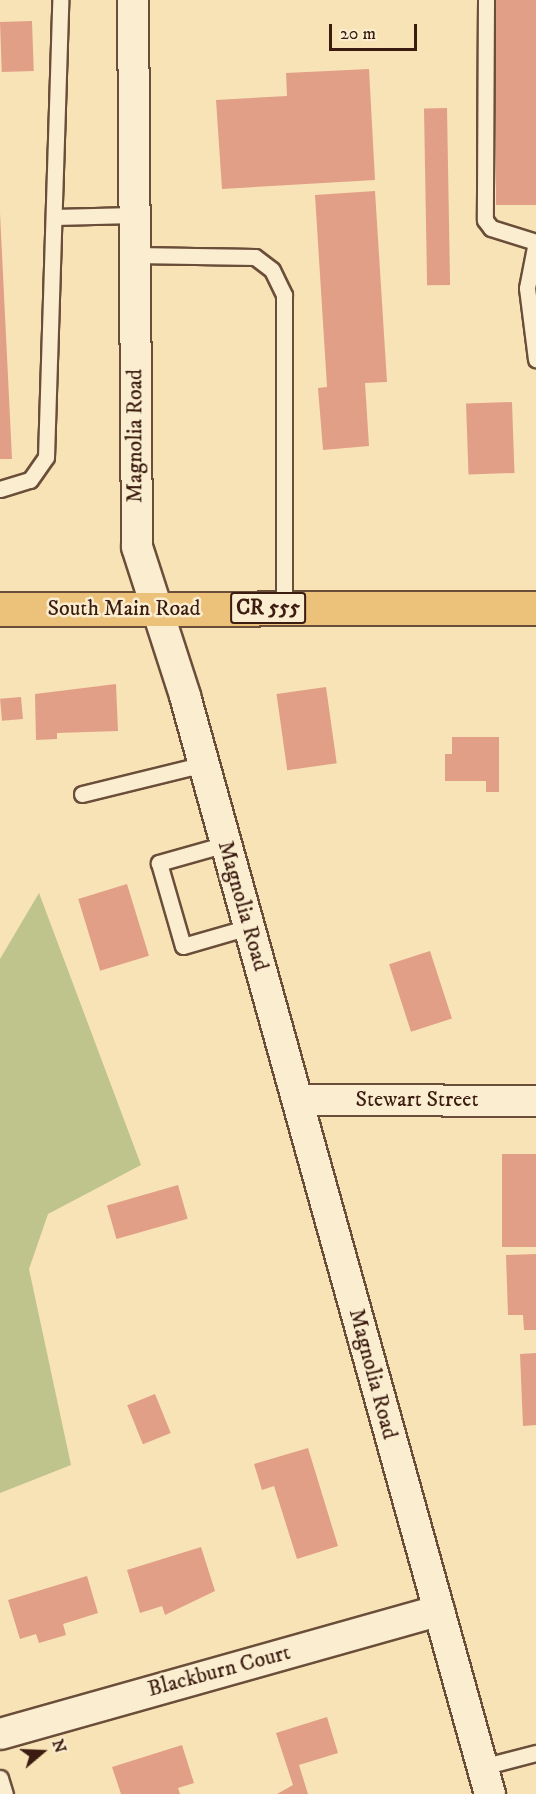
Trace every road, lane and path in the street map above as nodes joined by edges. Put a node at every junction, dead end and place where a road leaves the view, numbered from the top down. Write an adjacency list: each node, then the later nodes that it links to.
1 (60, 0): 5 (lane)
2 (133, 0): 4 (street, Magnolia Road)
3 (486, 0): 6 (lane)
4 (134, 215): 5 (lane); 7 (street, Magnolia Road)
5 (54, 217): 9 (lane)
6 (536, 242): 8 (lane)
7 (135, 255): 10 (lane); 13 (street, Magnolia Road)
8 (536, 359)
9 (0, 489)
10 (284, 608): 11 (main road, South Main Road / CR 555); 13 (main road, South Main Road / CR 555)
11 (536, 608)
12 (0, 609): 13 (main road, South Main Road / CR 555)
13 (155, 609): 14 (street, Magnolia Road)
14 (204, 764): 15 (lane); 16 (street, Magnolia Road)
15 (82, 794)
16 (226, 844): 17 (street, Magnolia Road); 17 (lane)
17 (249, 927): 18 (street, Magnolia Road)
18 (298, 1100): 19 (street, Stewart Street); 20 (street, Magnolia Road)
19 (536, 1101)
20 (439, 1611): 21 (street, Blackburn Court); 24 (street, Magnolia Road)
21 (0, 1734)
22 (536, 1753): 24 (lane)
23 (0, 1778): 25 (lane)
24 (486, 1780)
25 (4, 1794)

